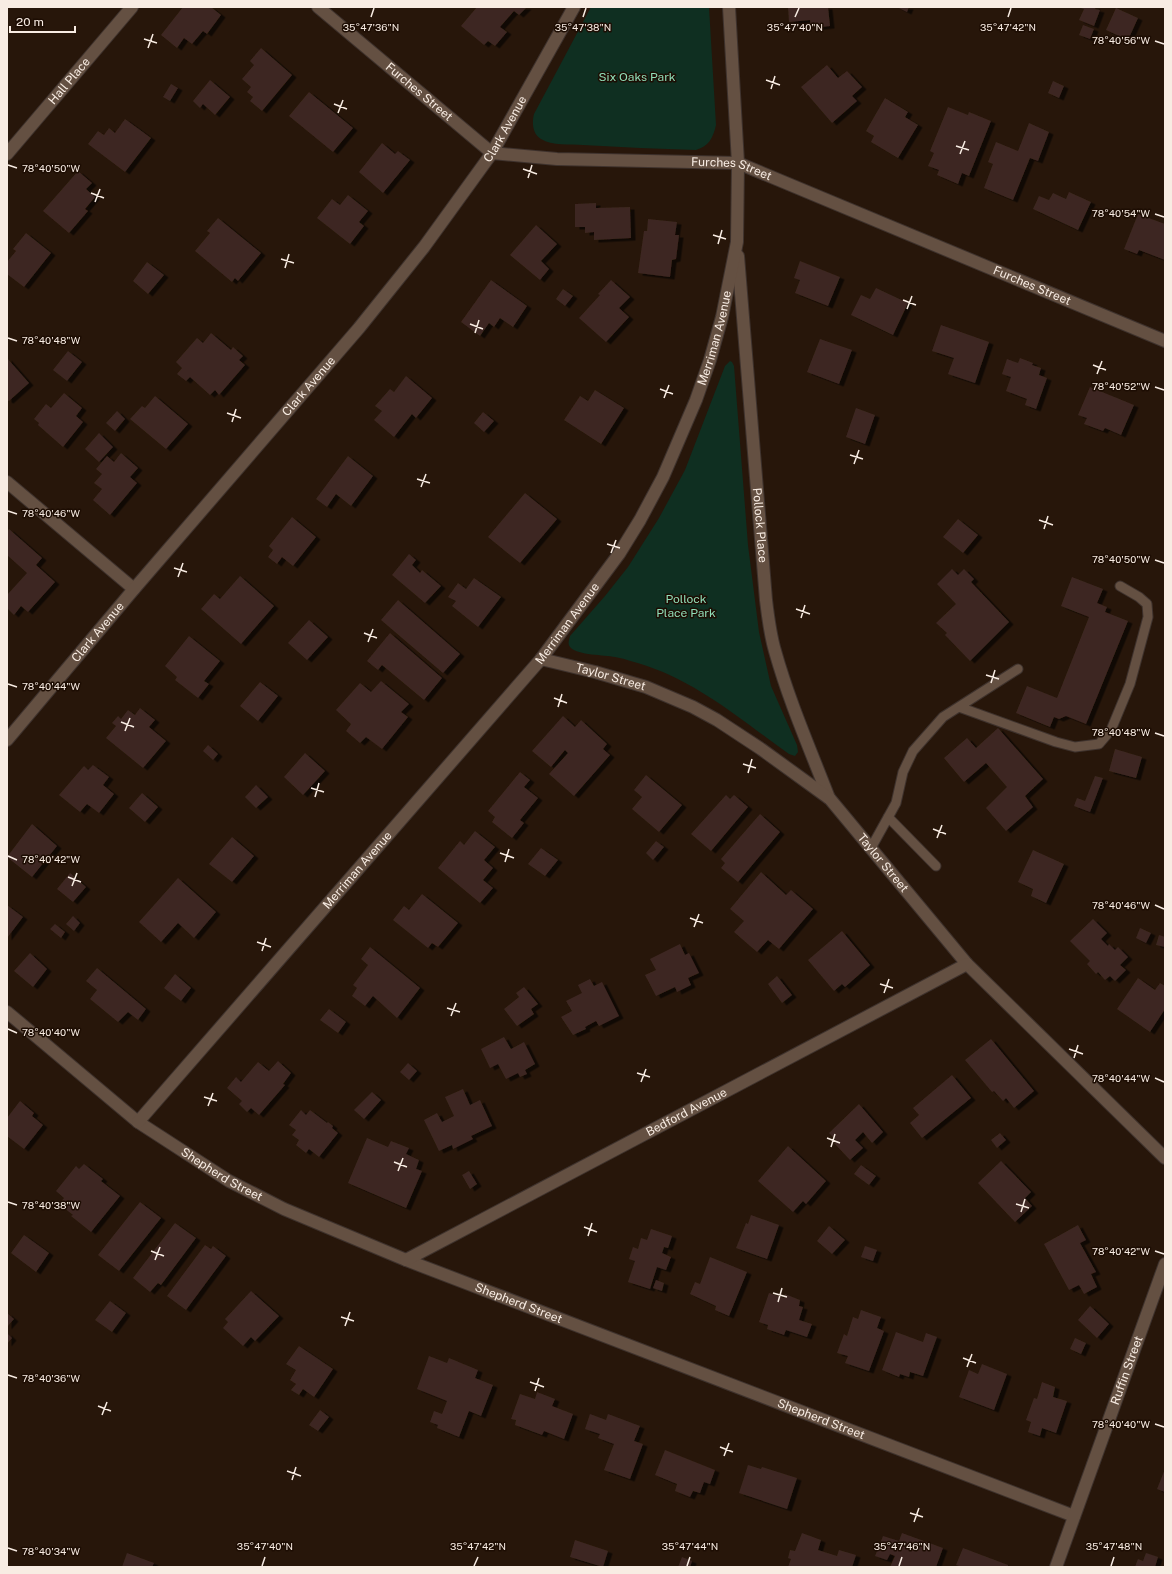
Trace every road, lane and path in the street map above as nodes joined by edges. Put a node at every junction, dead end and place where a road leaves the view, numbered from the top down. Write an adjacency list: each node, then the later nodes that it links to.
1 (132, 7): 6 (street, Hall Place)
2 (318, 7): 5 (street, Furches Street)
3 (574, 7): 5 (street, Clark Avenue)
4 (729, 7): 7 (street, Merriman Avenue)
5 (492, 153): 7 (street, Furches Street); 12 (street, Clark Avenue)
6 (7, 154)
7 (738, 163): 8 (street, Merriman Avenue); 9 (street, Furches Street)
8 (737, 242): 13 (street, Merriman Avenue); 17 (street, Pollock Place)
9 (1165, 341)
10 (7, 482): 12 (street)
11 (1120, 586): 15 (lane)
12 (134, 589): 16 (street, Clark Avenue)
13 (541, 659): 17 (street, Taylor Street); 23 (street, Merriman Avenue)
14 (1018, 669): 15 (lane)
15 (959, 707): 18 (lane)
16 (7, 740)
17 (830, 799): 19 (street, Taylor Street)
18 (888, 817): 19 (lane); 20 (lane)
19 (871, 848): 21 (street, Taylor Street)
20 (936, 866)
21 (967, 964): 24 (street, Taylor Street); 25 (street, Bedford Avenue)
22 (7, 1012): 23 (street, Shepherd Street)
23 (138, 1122): 25 (street, Shepherd Street)
24 (1165, 1158)
25 (406, 1260): 27 (street, Shepherd Street)
26 (1165, 1264): 27 (street, Ruffin Street)
27 (1074, 1516): 28 (street, Ruffin Street)
28 (1056, 1567)

